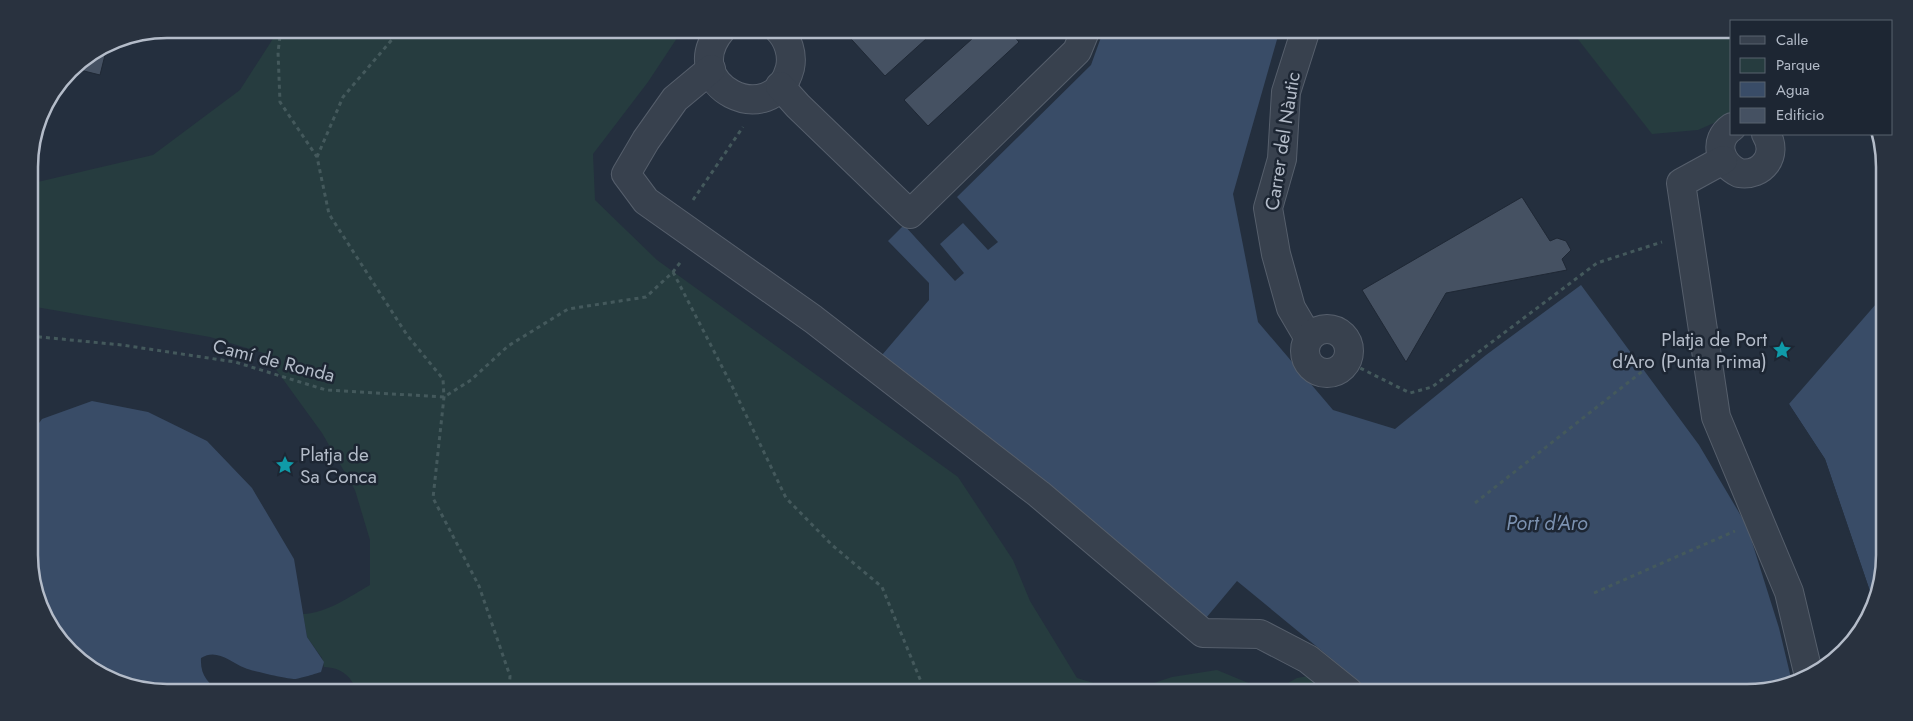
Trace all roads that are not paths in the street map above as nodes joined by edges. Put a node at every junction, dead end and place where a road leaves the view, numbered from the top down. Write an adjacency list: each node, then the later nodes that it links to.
1 (716, 38): 5 (street)
2 (785, 38): 6 (street)
3 (1082, 38): 6 (street)
4 (1303, 38): 10 (street, Carrer del Nàutic)
5 (710, 69): 6 (street); 12 (street)
6 (780, 86)
7 (1730, 130): 9 (street)
8 (1767, 135): 9 (street)
9 (1723, 160): 11 (street)
10 (1346, 361)
11 (1807, 668)
12 (1338, 683)

